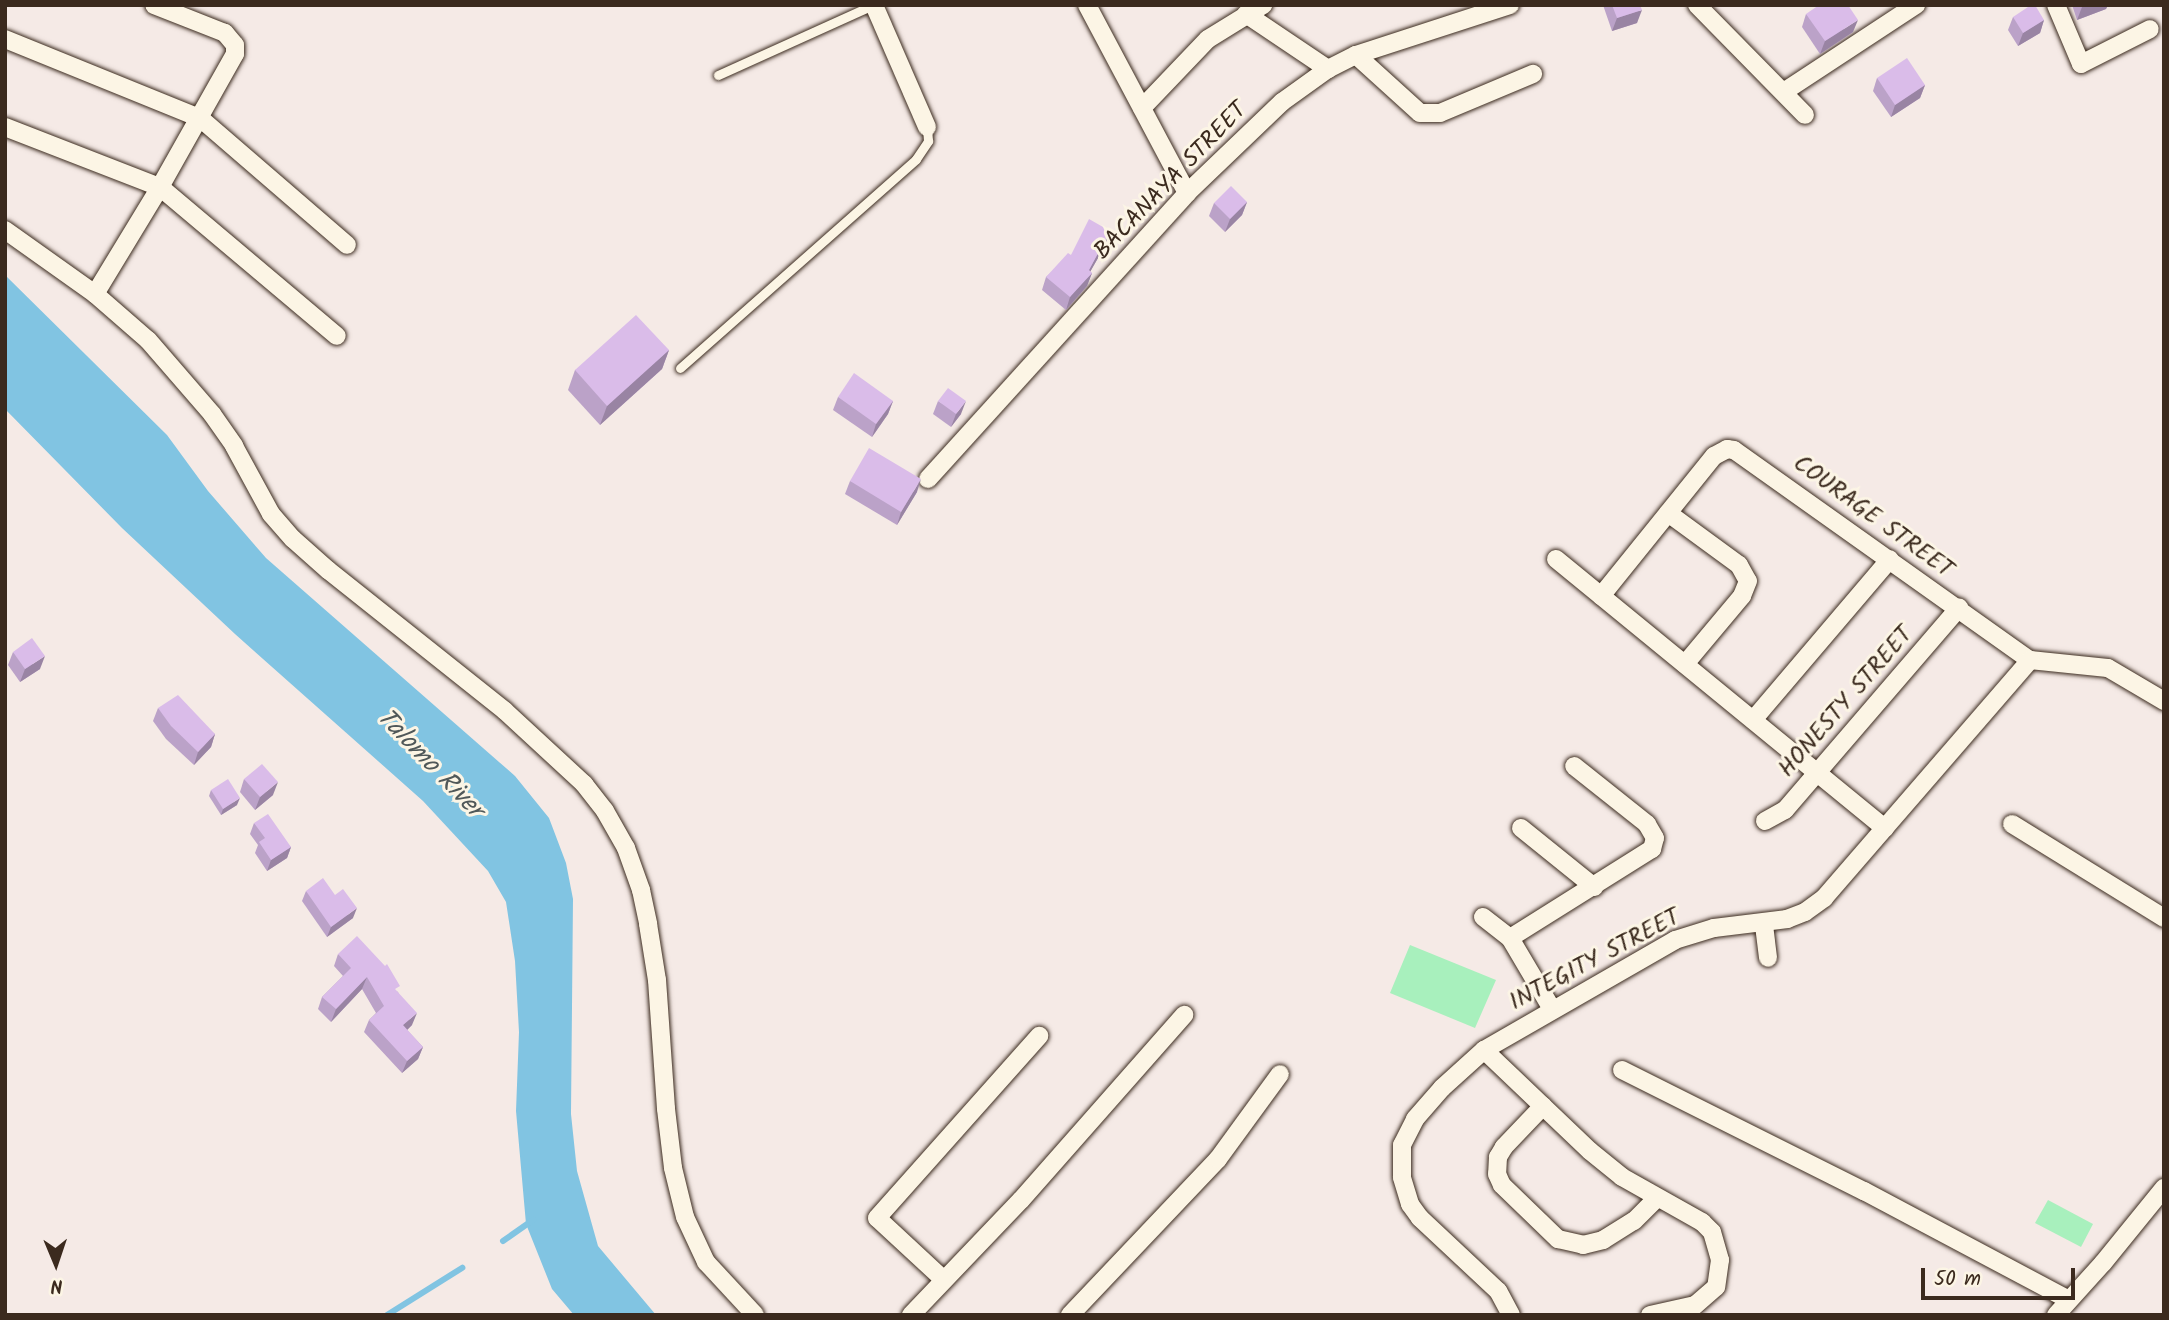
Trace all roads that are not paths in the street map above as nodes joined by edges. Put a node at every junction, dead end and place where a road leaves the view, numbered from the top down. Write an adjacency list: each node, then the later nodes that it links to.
1 (154, 5): 19 (street)
2 (874, 5): 15 (lane); 21 (street)
3 (1087, 5): 17 (street)
4 (1263, 5): 9 (street)
5 (1510, 5): 12 (street, BACANAYA STREET)
6 (1697, 5): 16 (street)
7 (1916, 5): 16 (street)
8 (2056, 5): 10 (street)
9 (1246, 14): 13 (street); 17 (street)
10 (2150, 29)
11 (5, 39): 19 (street)
12 (1356, 55): 13 (street, BACANAYA STREET); 14 (street)
13 (1328, 69): 23 (street, BACANAYA STREET)
14 (1533, 74)
15 (718, 75)
16 (1785, 91): 18 (street)
17 (1142, 108): 23 (street)
18 (1805, 115)
19 (200, 118): 22 (street); 25 (street)
20 (5, 127): 22 (street)
21 (927, 127): 28 (lane)
22 (160, 187): 26 (street); 27 (street)
23 (1187, 193): 29 (street, BACANAYA STREET)
24 (5, 230): 26 (street)
25 (347, 245)
26 (95, 293): 62 (street)
27 (337, 336)
28 (680, 368)
29 (928, 479)
30 (1668, 513): 32 (street, COURAGE STREET); 33 (street, COURAGE STREET); 36 (street)
31 (1556, 559): 33 (street)
32 (1890, 559): 34 (street, COURAGE STREET); 38 (street)
33 (1601, 596): 36 (street)
34 (1959, 608): 35 (street, COURAGE STREET); 40 (street, HONESTY STREET)
35 (2030, 660): 37 (street); 44 (street, INTEGITY STREET)
36 (1685, 664): 38 (street)
37 (2164, 701)
38 (1753, 720): 40 (street)
39 (1574, 765): 45 (street)
40 (1818, 772): 41 (street, HONESTY STREET); 44 (street)
41 (1766, 821)
42 (2012, 824): 47 (street)
43 (1521, 828): 45 (street)
44 (1885, 828): 48 (street, INTEGITY STREET)
45 (1594, 887): 49 (street)
46 (1483, 917): 49 (street)
47 (2164, 918)
48 (1764, 925): 50 (street); 51 (street, INTEGITY STREET)
49 (1510, 938): 51 (street)
50 (1768, 958)
51 (1552, 1009): 54 (street, INTEGITY STREET)
52 (1184, 1015): 60 (street)
53 (1039, 1036): 60 (street)
54 (1484, 1049): 57 (street); 65 (street, INTEGITY STREET)
55 (1622, 1070): 61 (street)
56 (1280, 1074): 64 (street)
57 (1543, 1106): 59 (street); 59 (street)
58 (2164, 1188): 61 (street)
59 (1657, 1198): 66 (street)
60 (944, 1280): 63 (street)
61 (2069, 1300): 67 (street)
62 (755, 1315)
63 (911, 1315)
64 (1070, 1315)
65 (1511, 1315)
66 (1650, 1315)
67 (2056, 1315)

